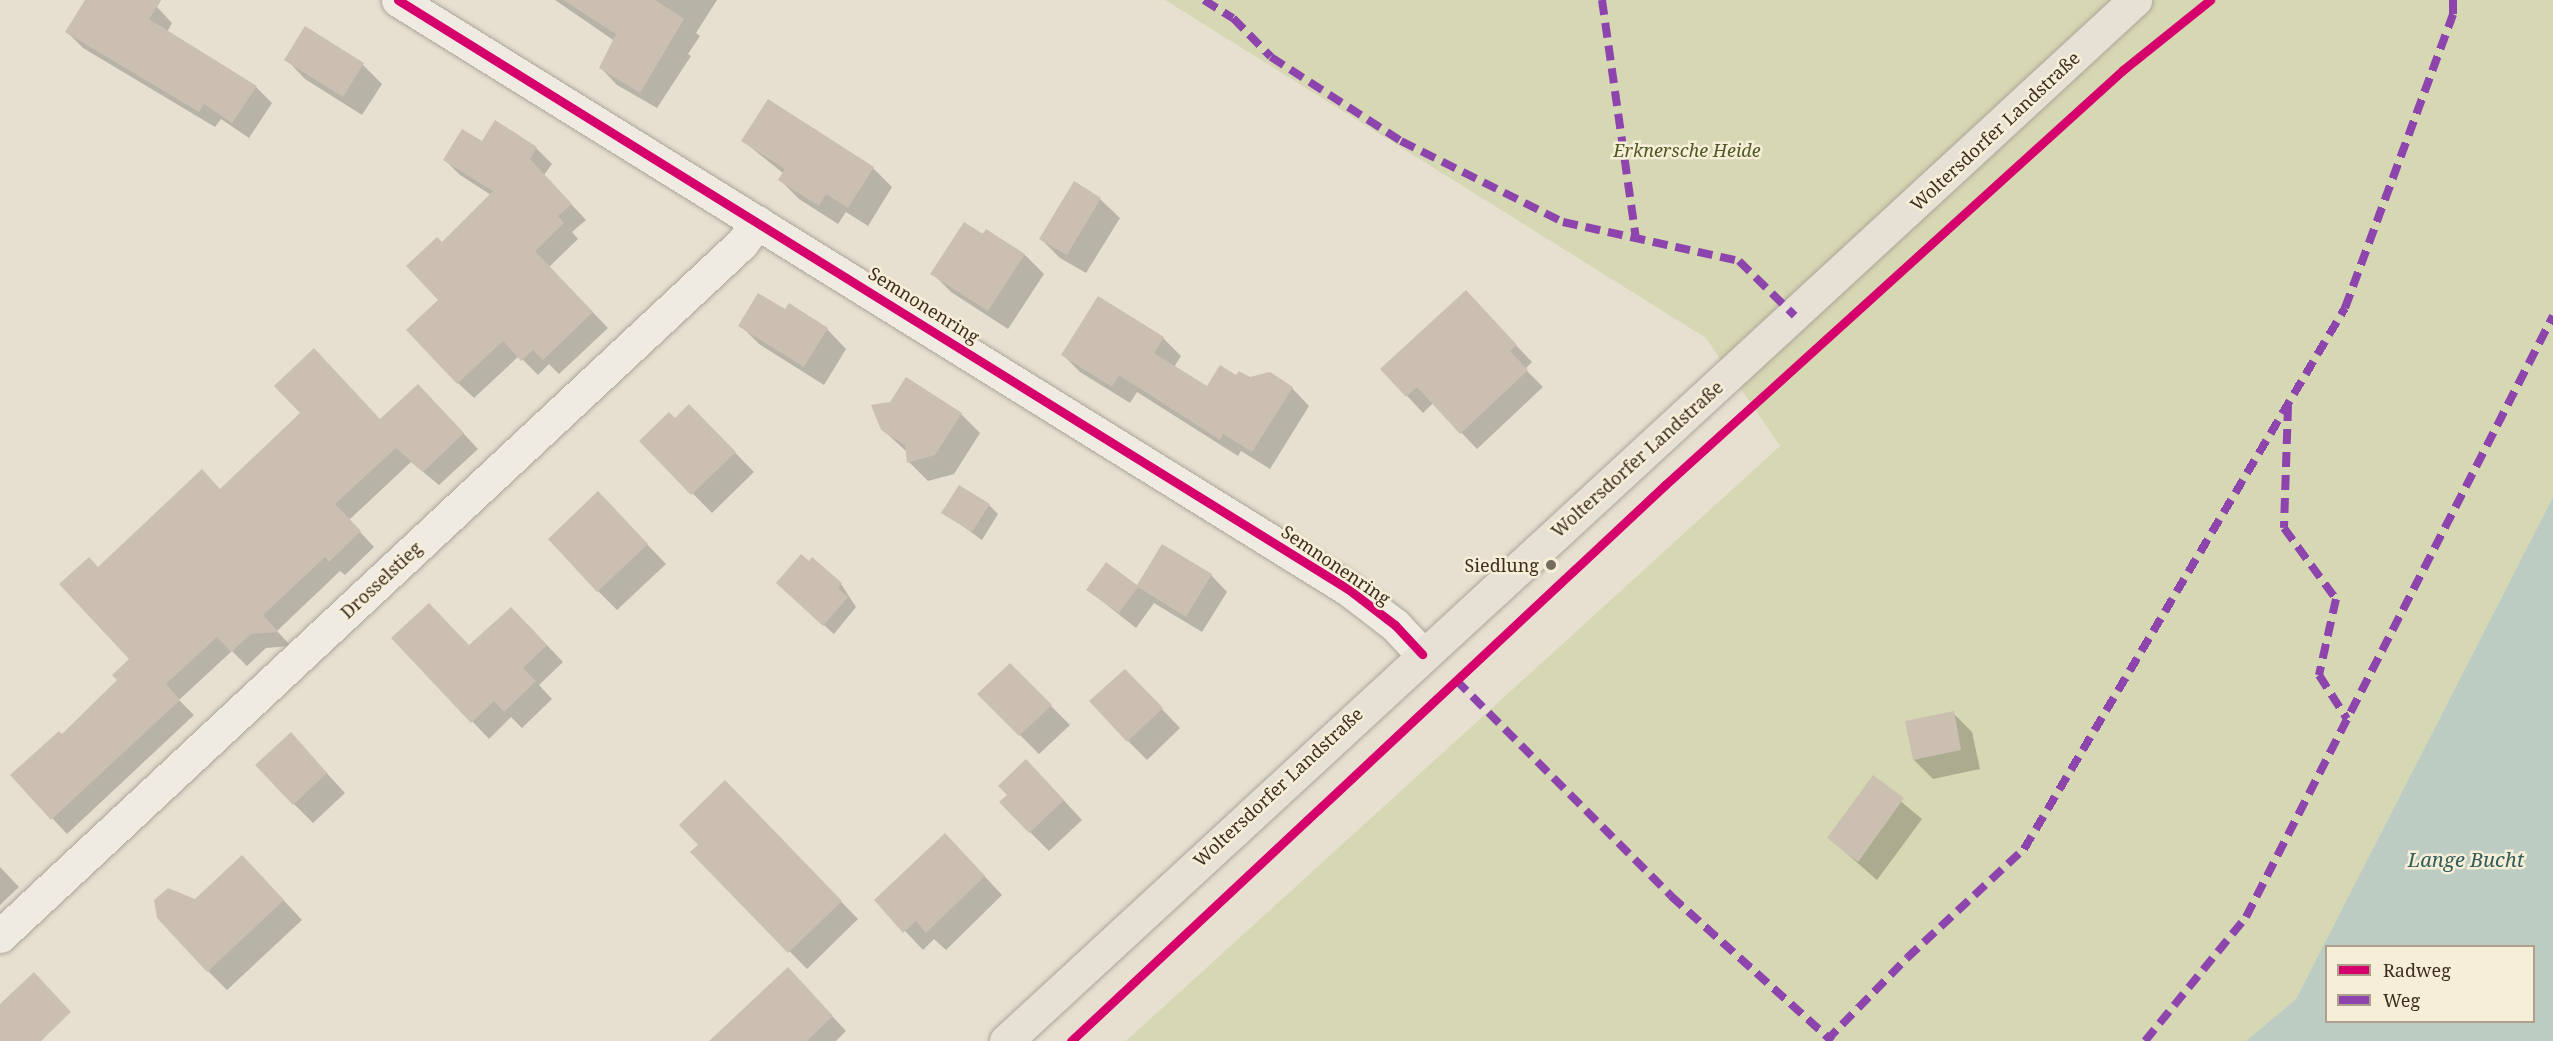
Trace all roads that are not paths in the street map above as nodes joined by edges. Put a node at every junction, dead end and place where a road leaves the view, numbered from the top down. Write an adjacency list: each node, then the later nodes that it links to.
1 (398, 0): 3 (street, Semnonenring)
2 (2135, 0): 4 (main road, Woltersdorfer Landstraße)
3 (758, 222): 4 (street, Semnonenring); 5 (street, Drosselstieg)
4 (1422, 654): 6 (main road, Woltersdorfer Landstraße)
5 (0, 936)
6 (1006, 1041)

